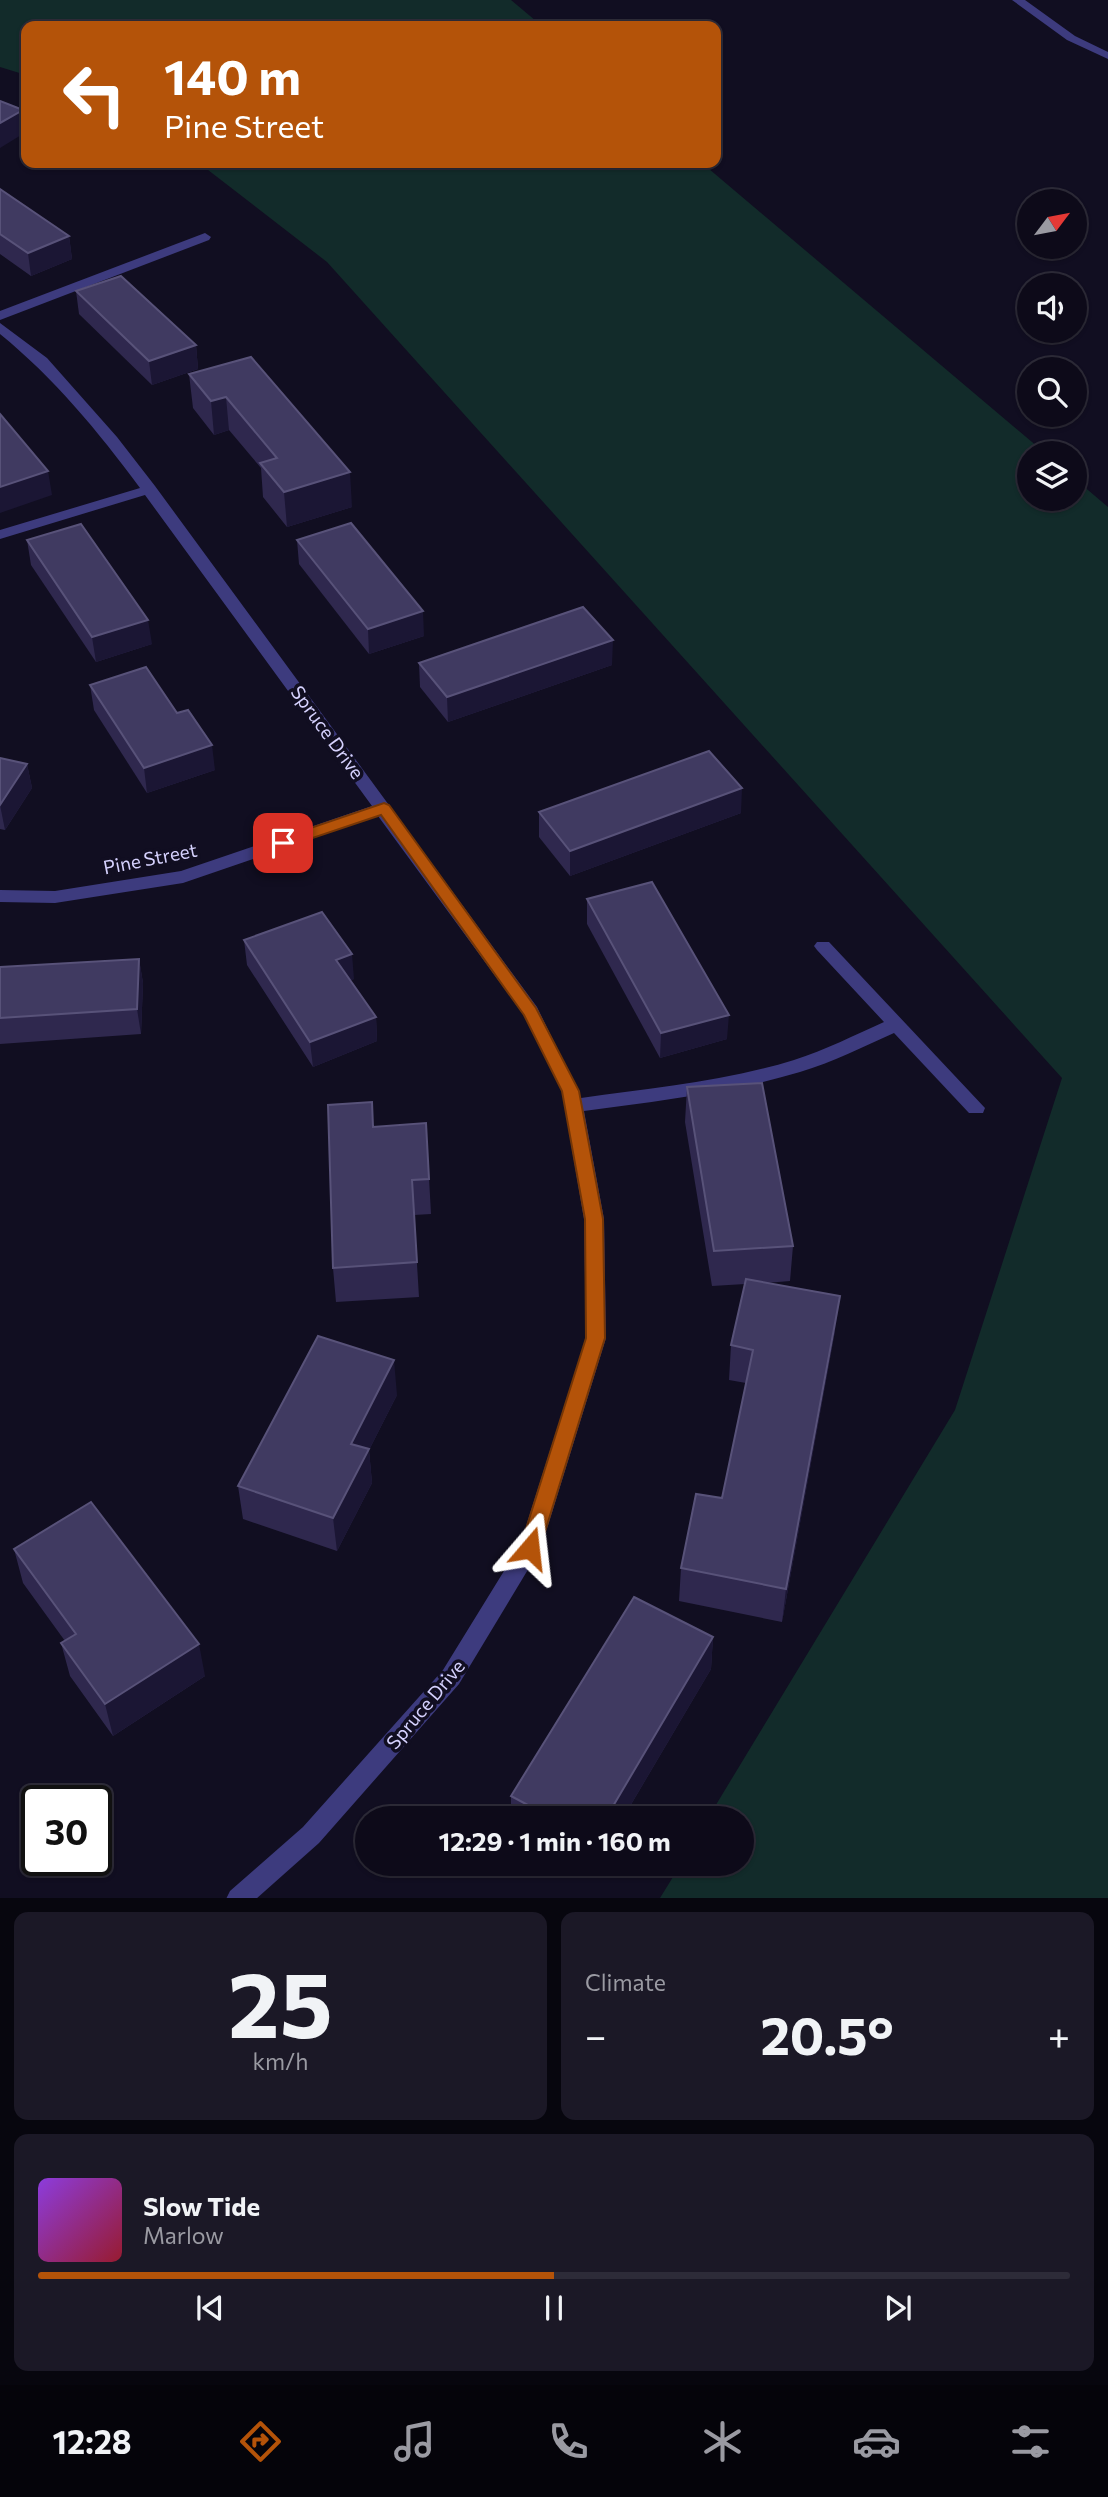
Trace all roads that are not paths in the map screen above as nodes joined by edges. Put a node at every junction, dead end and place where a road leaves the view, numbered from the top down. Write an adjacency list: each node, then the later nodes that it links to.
1 (1018, 0): 2 (street)
2 (1108, 56)
3 (205, 237): 4 (street)
4 (0, 316)
5 (0, 327): 6 (street, Spruce Drive)
6 (149, 489): 7 (street); 8 (street, Spruce Drive)
7 (0, 535)
8 (384, 808): 9 (street, Pine Street); 12 (street, Spruce Drive)
9 (0, 896)
10 (823, 946): 11 (street)
11 (896, 1024): 12 (street); 13 (street)
12 (573, 1105): 14 (street, Spruce Drive)
13 (976, 1108)
14 (239, 1898)

